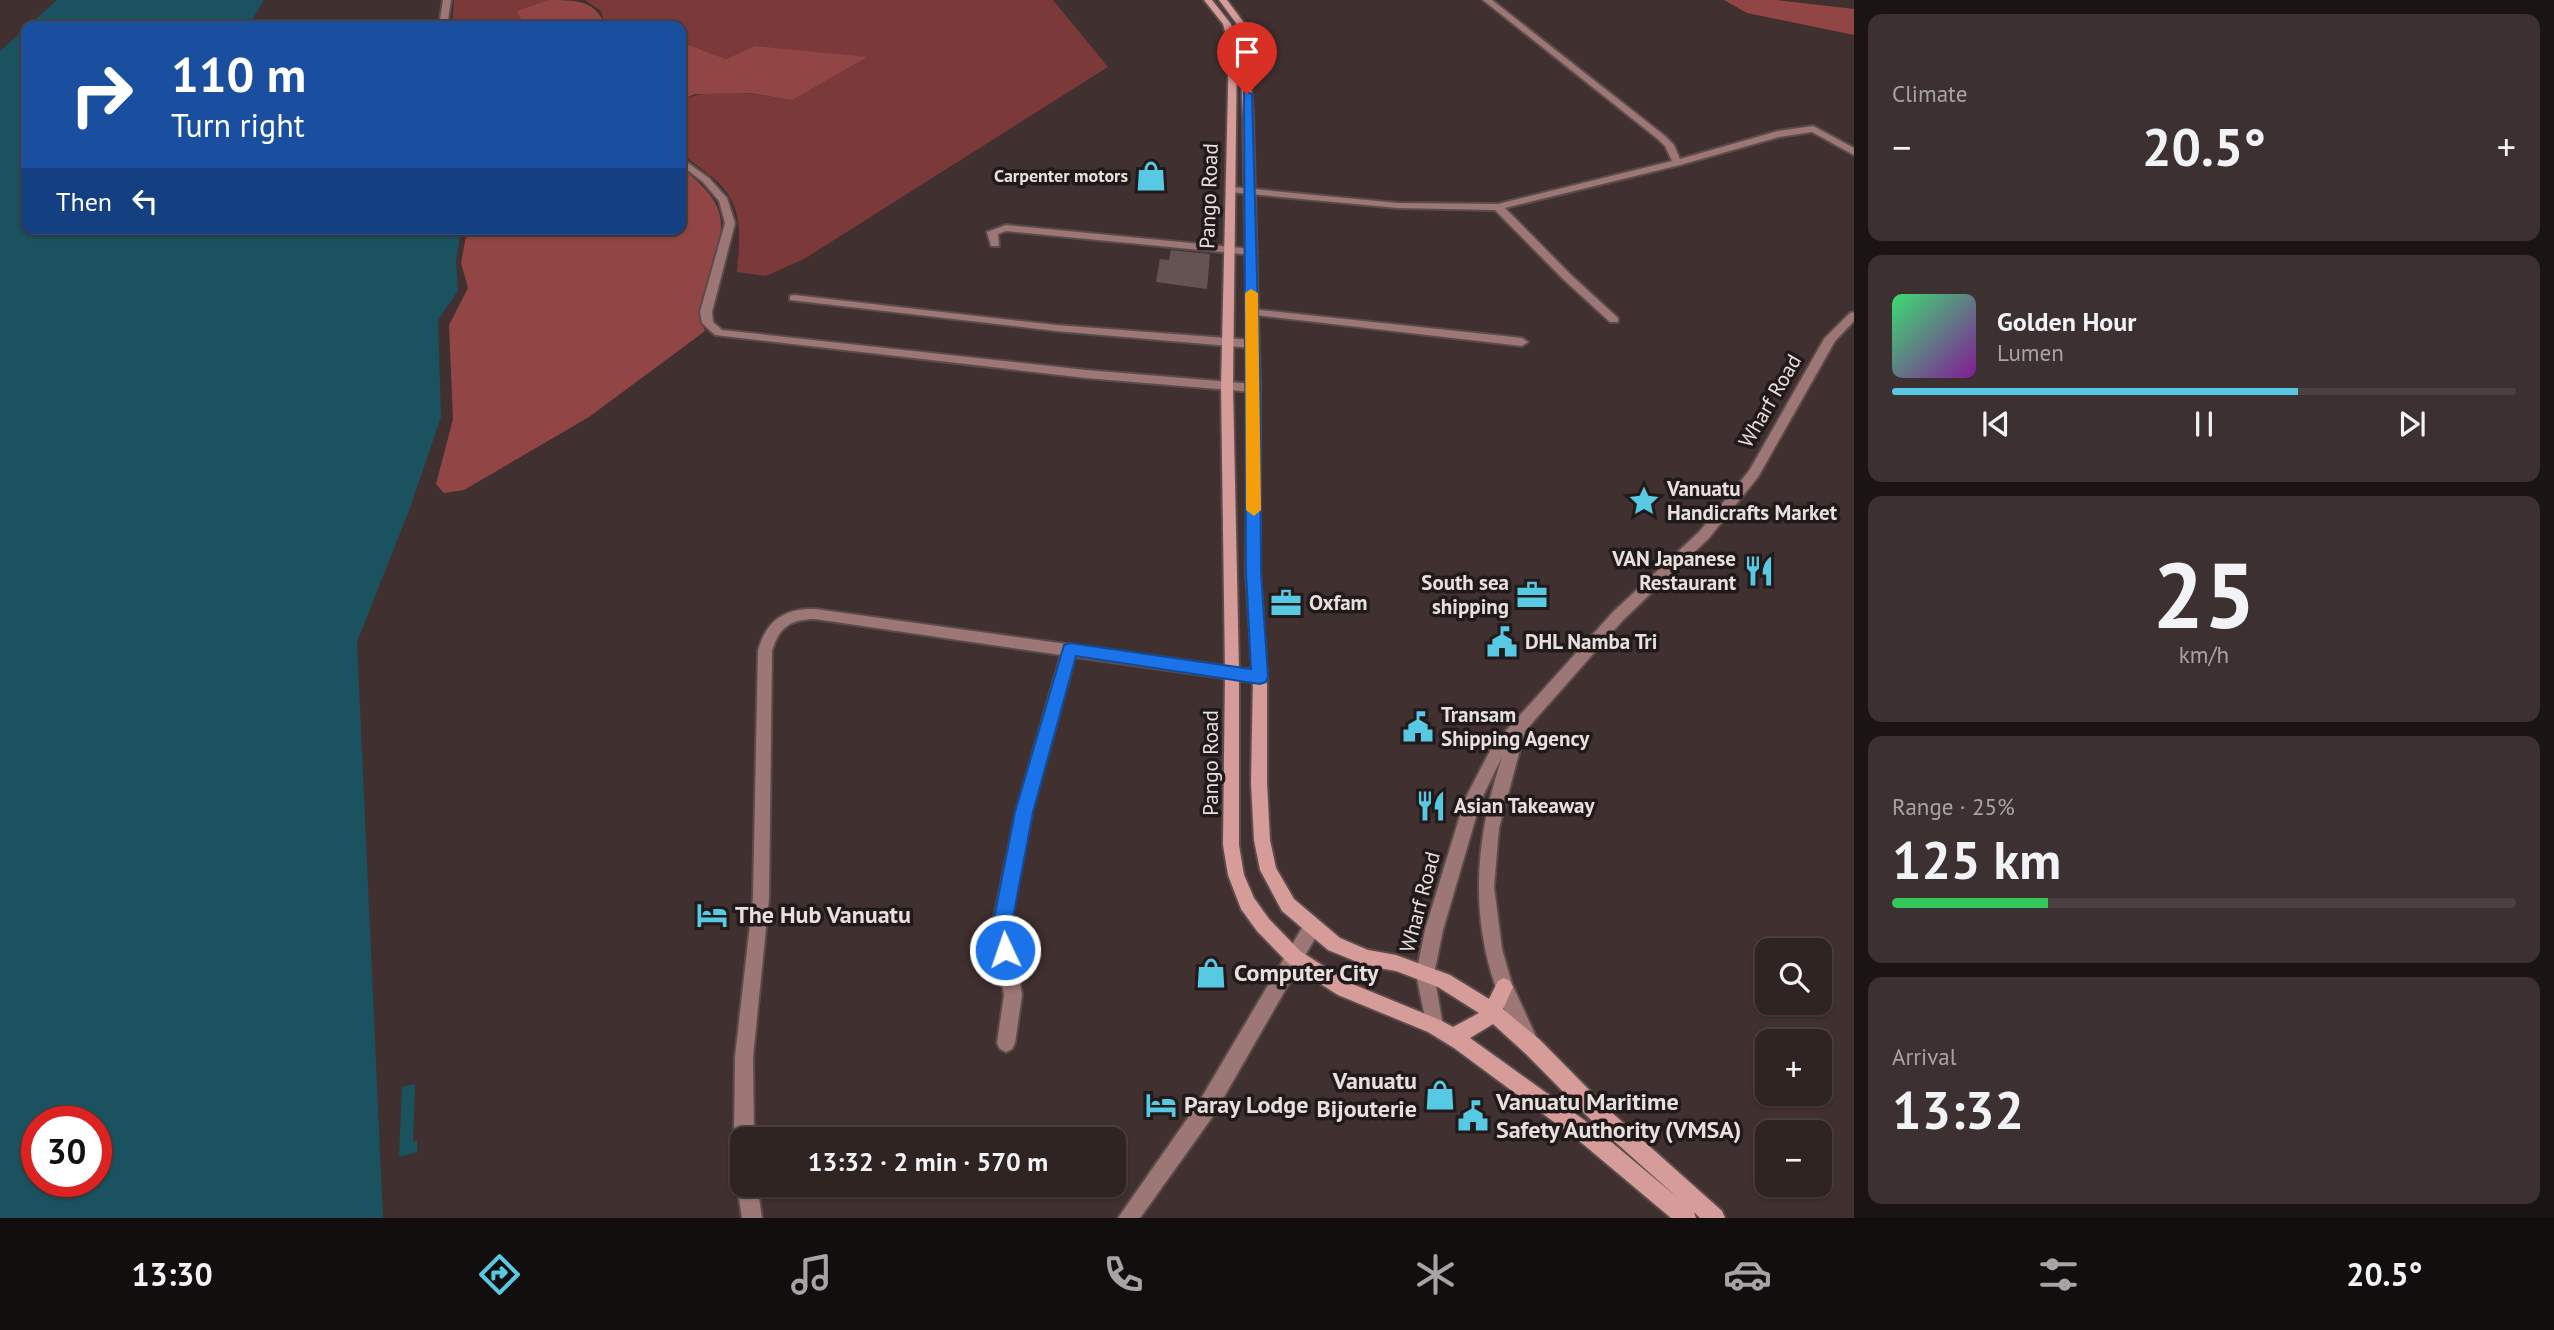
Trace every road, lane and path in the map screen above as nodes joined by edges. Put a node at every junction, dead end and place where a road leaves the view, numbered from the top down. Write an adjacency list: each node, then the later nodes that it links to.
1 (447, 0): 5 (street)
2 (1208, 0): 9 (street, Pango Road)
3 (1223, 0): 10 (street, Pango Road)
4 (1487, 0): 7 (street)
5 (444, 21)
6 (1854, 152): 7 (street)
7 (1676, 163): 11 (street)
8 (686, 165): 22 (street)
9 (1233, 190): 10 (street); 13 (street, Pango Road)
10 (1249, 191): 11 (street); 14 (street, Pango Road)
11 (1498, 207): 18 (street)
12 (995, 244): 13 (street)
13 (1228, 250): 14 (street); 20 (street, Pango Road)
14 (1252, 252): 16 (street, Pango Road)
15 (794, 298): 20 (street)
16 (1251, 312): 19 (street); 21 (street, Pango Road)
17 (1854, 315): 27 (street, Wharf Road)
18 (1614, 320)
19 (1522, 342)
20 (1227, 344): 21 (street); 22 (street, Pango Road)
21 (1252, 344): 23 (street, Pango Road)
22 (1227, 386): 23 (street); 25 (street, Pango Road)
23 (1254, 388): 26 (street, Pango Road)
24 (1070, 649): 25 (street); 35 (street); 37 (street)
25 (1232, 672): 26 (street); 29 (street, Pango Road)
26 (1260, 677): 28 (street, Pango Road)
27 (1521, 722): 30 (street, Wharf Road); 31 (street, Wharf Road)
28 (1312, 927): 29 (street); 30 (street, Pango Road)
29 (1294, 957): 33 (street, Pango Road); 40 (street)
30 (1425, 974): 32 (street, Pango Road); 33 (street, Wharf Road)
31 (1504, 987): 32 (street); 36 (street, Wharf Road)
32 (1493, 1012): 34 (street); 36 (street, Pango Road)
33 (1434, 1026): 34 (street, Pango Road)
34 (1451, 1037): 41 (street, Pango Road)
35 (1006, 1043)
36 (1533, 1047): 42 (street, Pango Road)
37 (744, 1127)
38 (748, 1197): 39 (street)
39 (751, 1218)
40 (1128, 1218)
41 (1686, 1218)
42 (1715, 1218)

